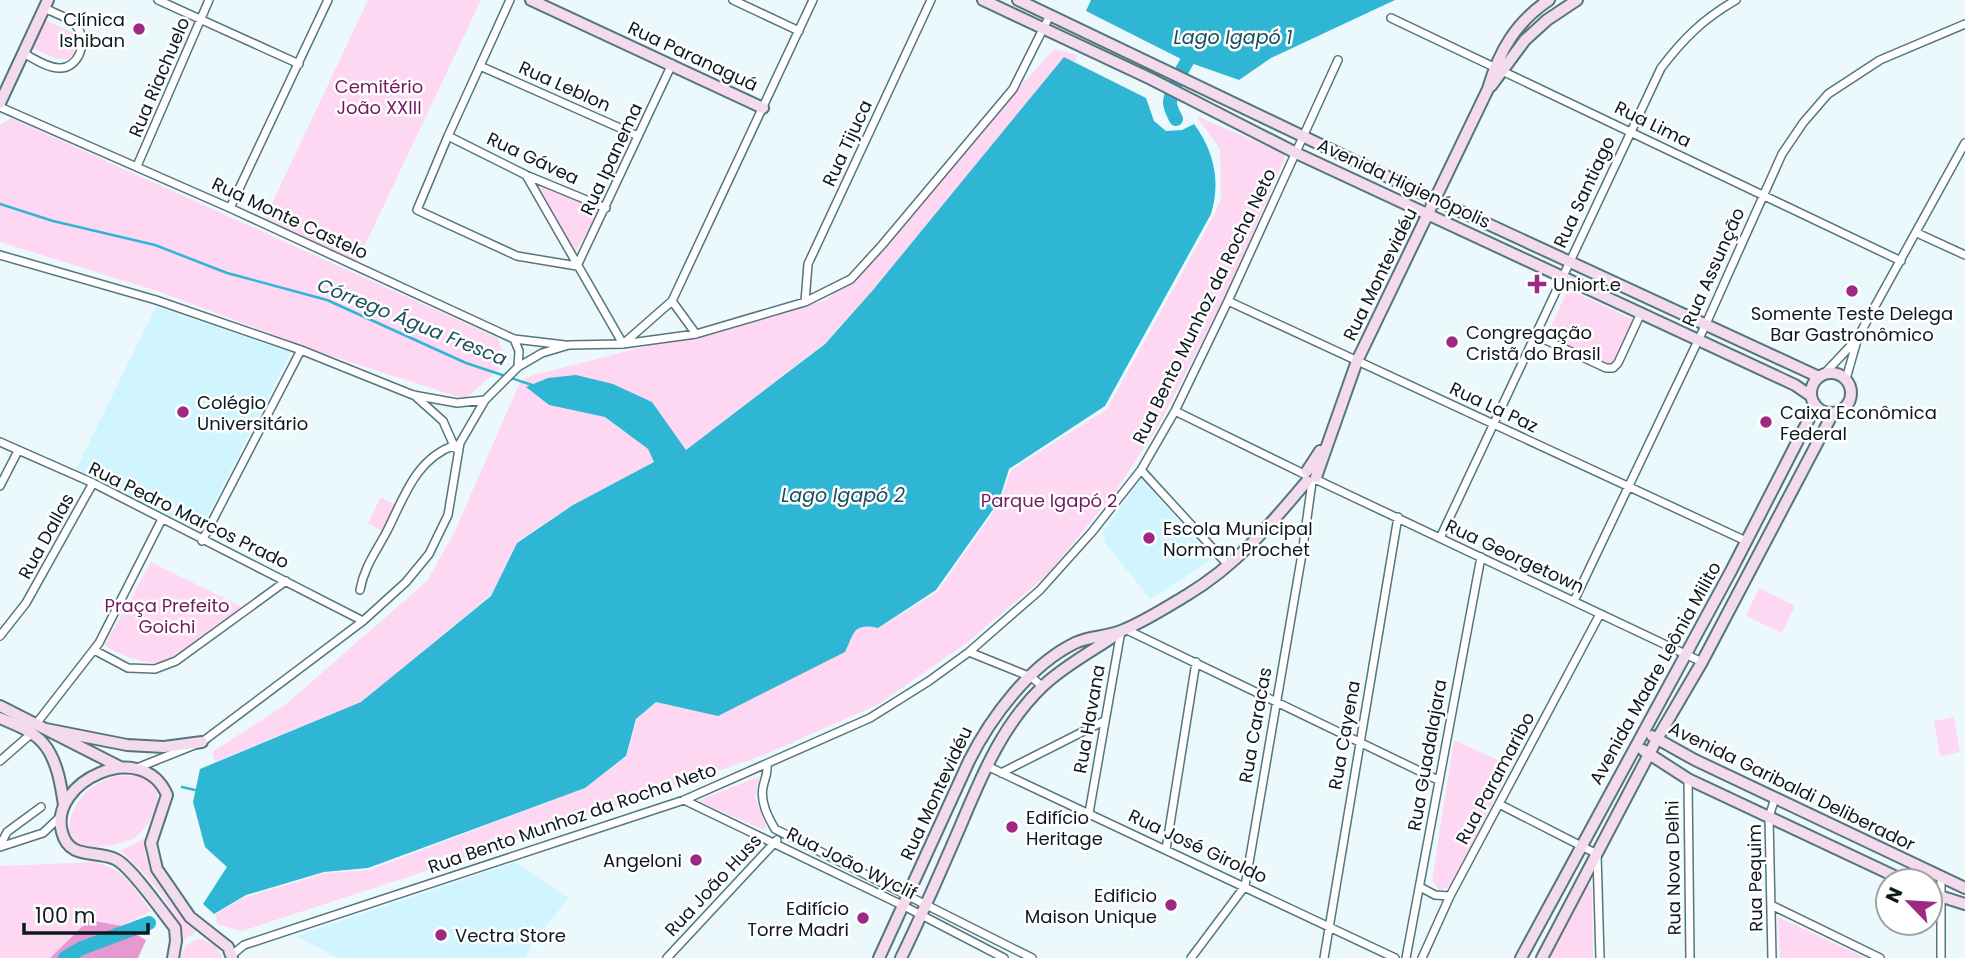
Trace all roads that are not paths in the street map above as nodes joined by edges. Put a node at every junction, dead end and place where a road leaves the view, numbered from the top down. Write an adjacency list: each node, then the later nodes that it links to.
1 (158, 0): 17 (street)
2 (209, 0): 17 (street, Rua Riachuelo)
3 (328, 0): 25 (street)
4 (510, 0): 27 (street)
5 (531, 0): 26 (main road, Rua Paranaguá)
6 (733, 0): 20 (street)
7 (813, 0): 20 (street)
8 (931, 0): 53 (street, Rua Tijuca)
9 (983, 0): 19 (main road, Avenida Higienópolis)
10 (1018, 0): 15 (main road, Avenida Higienópolis)
11 (1549, 0): 21 (main road)
12 (1577, 0): 22 (main road)
13 (1736, 0): 31 (street, Rua Santiago)
14 (46, 4): 23 (main road); 23 (street)
15 (1050, 15): 19 (street); 34 (main road, Avenida Higienópolis)
16 (1391, 18): 28 (street, Rua Lima)
17 (200, 19): 25 (street); 37 (street, Rua Riachuelo)
18 (1965, 24): 39 (street, Rua Assunção)
19 (1044, 29): 36 (main road, Avenida Higienópolis); 53 (street)
20 (799, 31): 30 (street)
21 (1513, 32): 22 (main road); 28 (main road)
22 (1525, 40): 28 (main road)
23 (23, 53): 29 (main road)
24 (1338, 60): 34 (street)
25 (299, 64): 41 (street)
26 (672, 64): 30 (main road, Rua Paranaguá); 33 (street, Rua Ipanema)
27 (480, 65): 32 (street); 33 (street, Rua Leblon)
28 (1499, 69): 31 (street, Rua Lima); 40 (main road, Rua Montevidéu)
29 (0, 105): 37 (street, Rua Monte Castelo)
30 (763, 108): 51 (street)
31 (1630, 131): 39 (street, Rua Lima); 48 (street, Rua Santiago)
32 (448, 135): 38 (street, Rua Gávea); 49 (street)
33 (638, 136): 42 (street, Rua Ipanema)
34 (1304, 136): 36 (street, Rua Bento Munhoz da Rocha Neto); 40 (main road, Avenida Higienópolis)
35 (1965, 143): 44 (street)
36 (1296, 153): 43 (main road, Avenida Higienópolis); 52 (street, Rua Bento Munhoz da Rocha Neto)
37 (137, 166): 41 (street, Rua Monte Castelo)
38 (526, 175): 42 (street, Rua Gávea); 49 (street)
39 (1763, 195): 47 (street, Rua Lima); 55 (street, Rua Assunção)
40 (1436, 200): 43 (main road, Rua Montevidéu); 48 (main road, Avenida Higienópolis)
41 (230, 208): 59 (street, Rua Monte Castelo)
42 (606, 208): 49 (street, Rua Ipanema)
43 (1429, 213): 50 (main road, Avenida Higienópolis); 64 (main road, Rua Montevidéu)
44 (1917, 233): 46 (street); 47 (street)
45 (0, 255): 63 (street)
46 (1965, 255)
47 (1901, 261): 58 (street)
48 (1569, 262): 50 (street, Rua Santiago); 55 (main road, Avenida Higienópolis)
49 (577, 266): 61 (street)
50 (1563, 276): 54 (main road, Avenida Higienópolis); 57 (street, Rua Santiago)
51 (671, 301): 56 (street); 61 (street)
52 (1228, 301): 64 (street, Rua La Paz); 71 (street, Rua Bento Munhoz da Rocha Neto)
53 (805, 302): 56 (street)
54 (1640, 313): 57 (street); 60 (main road, Avenida Higienópolis)
55 (1705, 326): 60 (street, Rua Assunção); 66 (main road, Avenida Higienópolis)
56 (696, 334): 61 (street)
57 (1535, 335): 73 (street, Rua Santiago)
58 (1858, 337): 66 (street); 67 (street)
59 (514, 339): 62 (street, Rua Monte Castelo); 65 (street)
60 (1698, 340): 70 (main road, Avenida Higienópolis); 82 (street, Rua Assunção)
61 (622, 344): 62 (street)
62 (569, 345): 65 (street)
63 (301, 350): 68 (street); 86 (street)
64 (1357, 360): 73 (street, Rua La Paz); 79 (main road, Rua Montevidéu)
65 (518, 367): 69 (street)
66 (1821, 375): 67 (main road); 70 (main road)
67 (1846, 379): 72 (main road)
68 (413, 395): 69 (street); 75 (street)
69 (485, 400): 77 (street)
70 (1812, 400): 72 (main road); 87 (main road, Avenida Madre Leônia Milito)
71 (1175, 411): 78 (street, Rua Bento Munhoz da Rocha Neto); 79 (street, Rua Georgetown)
72 (1833, 413): 101 (main road, Avenida Madre Leônia Milito)
73 (1493, 424): 82 (street, Rua La Paz); 85 (street, Rua Santiago)
74 (0, 442): 76 (street, Rua Pedro Marcos Prado)
75 (455, 445): 77 (street); 91 (street)
76 (18, 451): 80 (street, Rua Pedro Marcos Prado); 81 (street)
77 (457, 463): 94 (street)
78 (1141, 470): 89 (street); 98 (street, Rua Bento Munhoz da Rocha Neto)
79 (1310, 477): 83 (street, Rua Georgetown); 89 (main road, Rua Montevidéu); 104 (street, Rua Caracas)
80 (93, 483): 84 (street, Rua Pedro Marcos Prado); 96 (street, Rua Dallas)
81 (0, 486)
82 (1628, 487): 87 (street, Rua La Paz); 92 (street, Rua Assunção)
83 (1398, 517): 85 (street, Rua Georgetown); 111 (street, Rua Cayena)
84 (162, 519): 86 (street, Rua Pedro Marcos Prado); 97 (street)
85 (1440, 538): 88 (street, Rua Georgetown)
86 (202, 541): 90 (street, Rua Pedro Marcos Prado)
87 (1746, 541): 99 (main road, Avenida Madre Leônia Milito)
88 (1480, 557): 92 (street, Rua Georgetown); 123 (street, Rua Guadalajara)
89 (1228, 565): 95 (main road, Rua Montevidéu)
90 (286, 581): 94 (street, Rua Pedro Marcos Prado); 97 (street)
91 (360, 590)
92 (1574, 601): 93 (street, Rua Georgetown)
93 (1600, 614): 99 (street, Rua Georgetown); 126 (street, Rua Paramaribo)
94 (363, 621): 112 (street)
95 (1123, 630): 100 (street); 102 (main road, Rua Montevidéu); 103 (main road); 107 (street, Rua Havana)
96 (0, 636)
97 (94, 650): 108 (street)
98 (970, 652): 102 (street); 117 (street, Rua Bento Munhoz da Rocha Neto)
99 (1687, 653): 101 (street, Rua Georgetown); 109 (main road, Avenida Madre Leônia Milito)
100 (1196, 662): 104 (street); 135 (street)
101 (1702, 662): 110 (main road, Avenida Madre Leônia Milito)
102 (1031, 677): 103 (street); 145 (main road, Rua Montevidéu)
103 (1042, 686): 118 (main road)
104 (1275, 701): 111 (street); 140 (street, Rua Caracas)
105 (0, 706): 108 (main road)
106 (0, 718): 108 (main road)
107 (1104, 721): 121 (street); 129 (street, Rua Havana)
108 (38, 729): 112 (main road); 116 (street); 119 (main road); 128 (main road)
109 (1644, 730): 110 (main road, Avenida Garibaldi Deliberador); 113 (main road, Avenida Madre Leônia Milito)
110 (1657, 739): 114 (main road, Avenida Madre Leônia Milito); 115 (main road, Avenida Garibaldi Deliberador)
111 (1359, 742): 123 (street); 149 (street, Rua Cayena)
112 (202, 743): 120 (street)
113 (1636, 744): 114 (main road, Avenida Garibaldi Deliberador); 133 (main road, Avenida Madre Leônia Milito)
114 (1649, 754): 122 (main road, Avenida Garibaldi Deliberador); 136 (main road, Avenida Madre Leônia Milito)
115 (1695, 760): 122 (main road); 124 (main road, Avenida Garibaldi Deliberador)
116 (0, 761)
117 (767, 765): 125 (street, Rua Bento Munhoz da Rocha Neto); 131 (street, Rua João Wyclif)
118 (986, 766): 121 (street, Rua José Giroldo); 148 (main road)
119 (120, 767): 120 (main road); 128 (main road)
120 (137, 768): 152 (main road)
121 (1001, 773): 129 (street, Rua José Giroldo)
122 (1688, 779): 130 (main road, Avenida Garibaldi Deliberador); 166 (street, Rua Nova Delhi)
123 (1438, 780): 141 (street, Rua Guadalajara)
124 (1775, 798): 130 (street, Rua Pequim); 138 (main road, Avenida Garibaldi Deliberador)
125 (684, 800): 132 (street, Rua João Wyclif); 152 (street, Rua Bento Munhoz da Rocha Neto)
126 (1499, 804): 133 (street); 143 (street, Rua Paramaribo)
127 (41, 807): 134 (street)
128 (63, 811): 134 (street); 151 (main road)
129 (1089, 813): 135 (street, Rua José Giroldo)
130 (1769, 817): 137 (main road, Avenida Garibaldi Deliberador); 147 (street, Rua Pequim)
131 (782, 834): 132 (street, Rua João Huss); 145 (street, Rua João Wyclif)
132 (775, 842): 145 (street, Rua João Wyclif); 153 (street, Rua João Huss)
133 (1581, 846): 136 (street); 163 (main road, Avenida Madre Leônia Milito)
134 (0, 847)
135 (1166, 849): 140 (street, Rua José Giroldo)
136 (1597, 854): 164 (main road, Avenida Madre Leônia Milito); 165 (street)
137 (1875, 867)
138 (1918, 867)
139 (1944, 879): 142 (main road, Avenida Garibaldi Deliberador)
140 (1245, 886): 149 (street, Rua José Giroldo); 158 (street, Rua Caracas)
141 (1420, 887): 143 (street); 161 (street, Rua Guadalajara)
142 (1965, 888)
143 (1450, 896): 162 (street, Rua Paramaribo)
144 (1944, 897): 146 (main road)
145 (906, 900): 148 (street, Rua João Wyclif); 154 (main road, Rua Montevidéu)
146 (1965, 904)
147 (1771, 905): 167 (street, Rua Pequim); 168 (street)
148 (924, 909): 155 (main road); 156 (street, Rua João Wyclif); 157 (street, Rua João Wyclif)
149 (1328, 925): 159 (street, Rua Cayena); 160 (street, Rua José Giroldo)
150 (1939, 937): 169 (street)
151 (173, 955)
152 (232, 957)
153 (667, 958)
154 (879, 958)
155 (901, 958)
156 (1004, 958)
157 (1032, 958)
158 (1191, 958)
159 (1324, 958)
160 (1395, 958)
161 (1406, 958)
162 (1422, 958)
163 (1521, 958)
164 (1542, 958)
165 (1600, 958)
166 (1690, 958)
167 (1772, 958)
168 (1880, 958)
169 (1941, 958)

